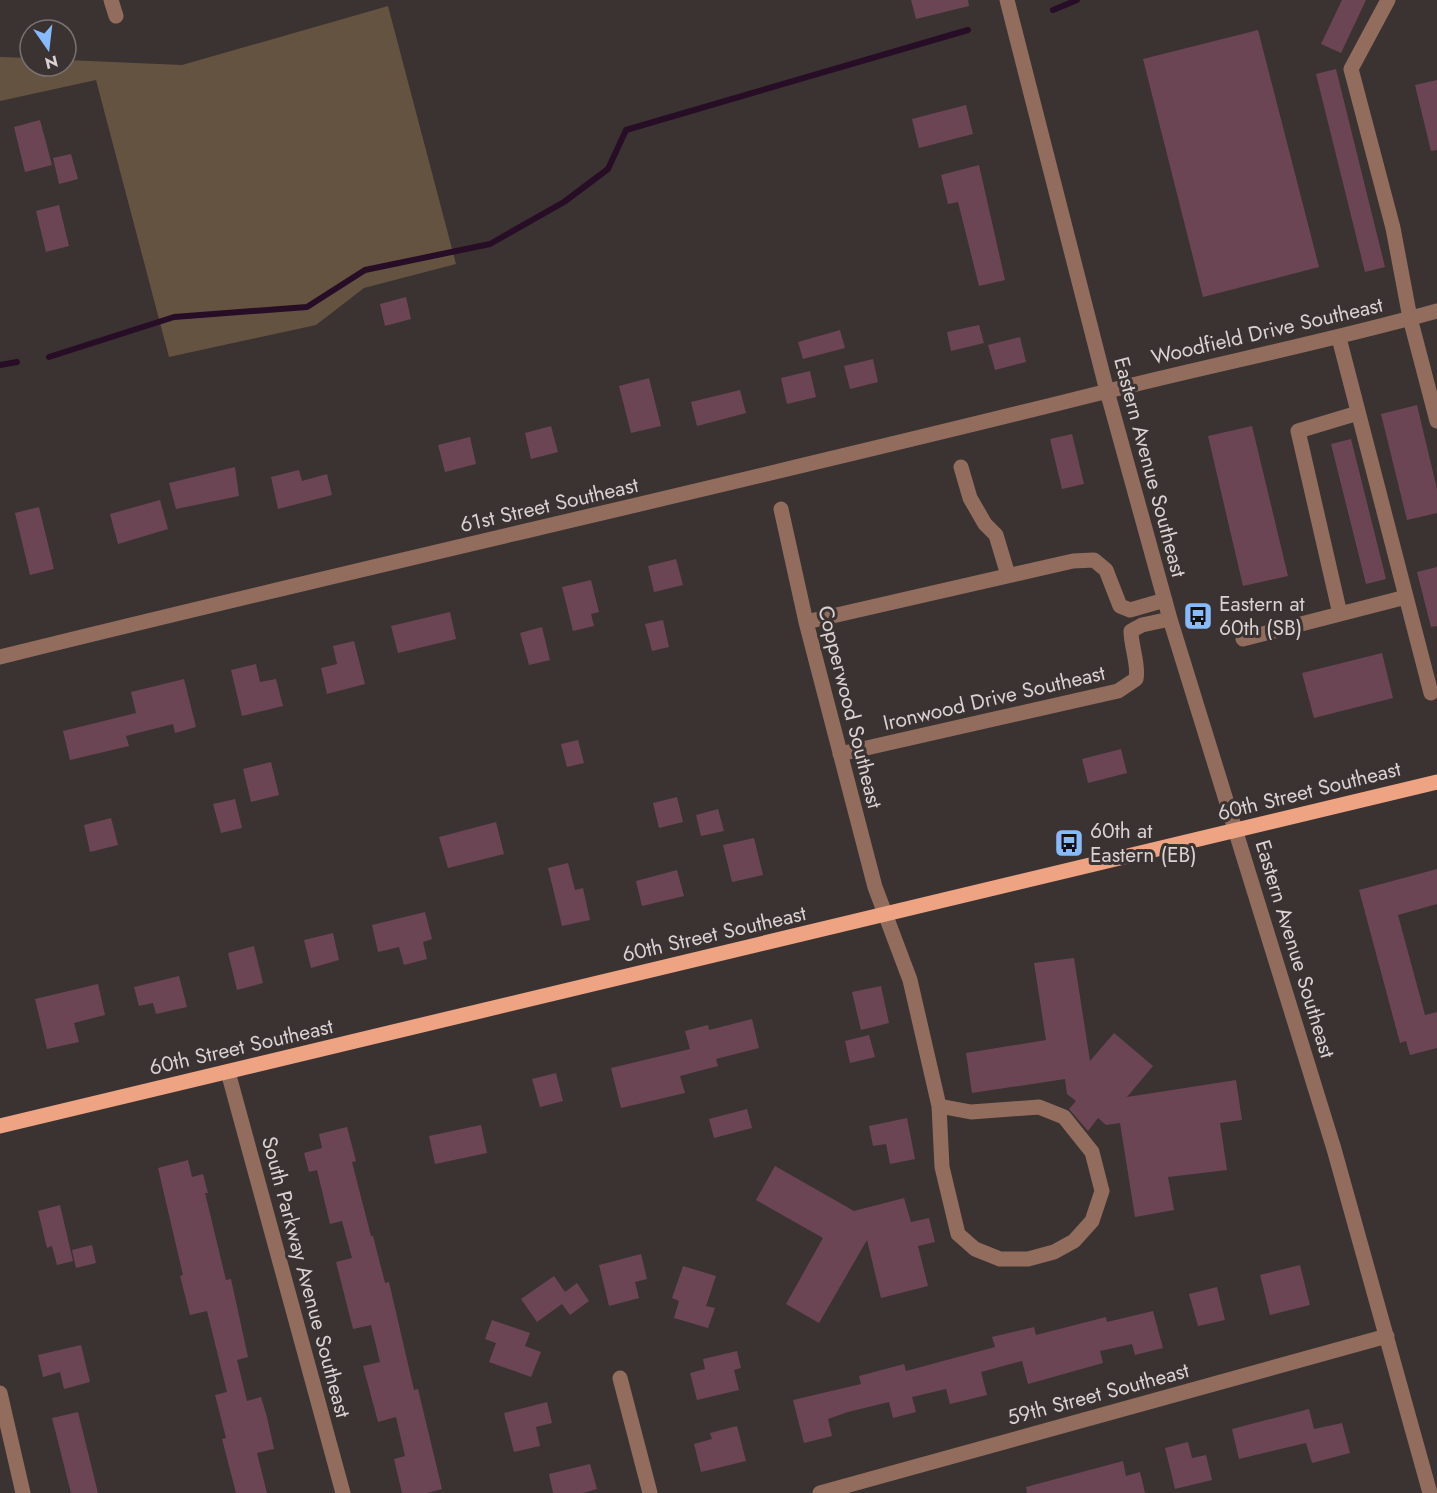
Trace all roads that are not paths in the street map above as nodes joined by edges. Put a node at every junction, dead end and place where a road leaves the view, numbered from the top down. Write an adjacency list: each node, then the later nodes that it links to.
1 (111, 0): 4 (street)
2 (1007, 0): 8 (street, Eastern Avenue Southeast)
3 (1388, 0): 6 (street)
4 (116, 16)
5 (1437, 311): 6 (street, Woodfield Drive Southeast)
6 (1410, 318): 7 (street, Woodfield Drive Southeast); 10 (street)
7 (1339, 338): 8 (street, Woodfield Drive Southeast); 9 (street)
8 (1107, 391): 15 (street, Eastern Avenue Southeast); 20 (street, 61st Street Southeast)
9 (1358, 413): 14 (street); 16 (street)
10 (1437, 421)
11 (961, 467): 13 (street)
12 (781, 509): 18 (street, Copperwood Southeast)
13 (1008, 575): 15 (street); 18 (street)
14 (1406, 597): 16 (street); 21 (street)
15 (1165, 600): 17 (street, Eastern Avenue Southeast)
16 (1340, 614): 19 (street)
17 (1170, 619): 22 (street, Ironwood Drive Southeast); 24 (street, Eastern Avenue Southeast)
18 (806, 622): 22 (street, Copperwood Southeast)
19 (1243, 639)
20 (0, 657)
21 (1431, 693)
22 (840, 754): 25 (street, Copperwood Southeast)
23 (1437, 782): 24 (main road, 60th Street Southeast)
24 (1236, 831): 25 (main road, 60th Street Southeast); 29 (street, Eastern Avenue Southeast)
25 (883, 915): 26 (main road, 60th Street Southeast); 27 (street, Copperwood Southeast)
26 (228, 1072): 28 (main road, 60th Street Southeast); 33 (street, South Parkway Avenue Southeast)
27 (939, 1106): 27 (street)
28 (0, 1126)
29 (1388, 1336): 35 (street, 59th Street Southeast); 36 (street, Eastern Avenue Southeast)
30 (620, 1377): 34 (street)
31 (0, 1393): 32 (street)
32 (22, 1493)
33 (343, 1493)
34 (650, 1493)
35 (820, 1493)
36 (1430, 1493)

